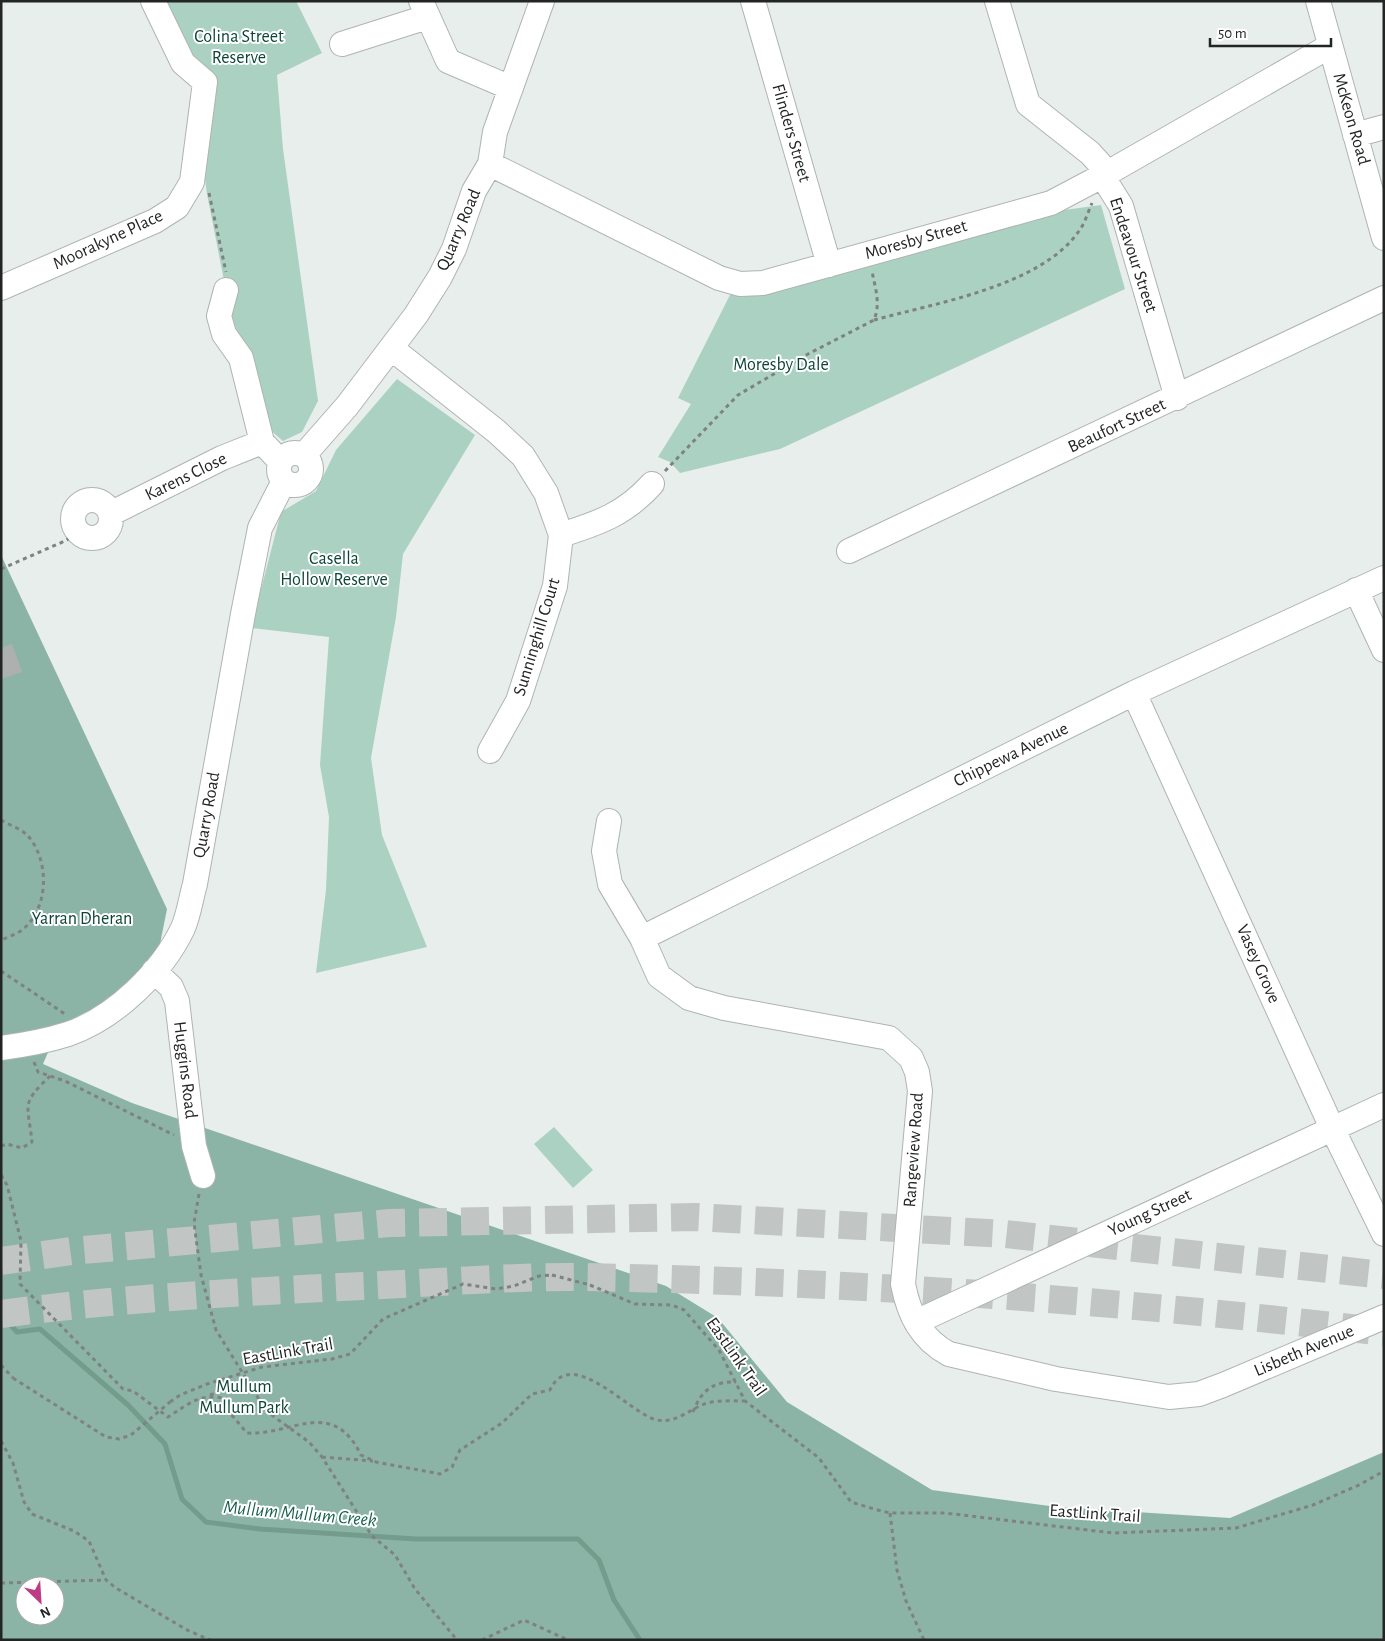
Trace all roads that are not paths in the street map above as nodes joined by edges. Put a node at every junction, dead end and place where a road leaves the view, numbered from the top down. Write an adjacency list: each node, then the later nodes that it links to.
1 (153, 1): 16 (street, Moorakyne Place)
2 (542, 1): 9 (street, Quarry Road)
3 (753, 1): 15 (street, Flinders Street)
4 (997, 1): 13 (street, Endeavour Street)
5 (1318, 1): 8 (street, McKeon Road)
6 (424, 9): 7 (street); 9 (street)
7 (342, 44)
8 (1330, 46): 11 (street, McKeon Road); 13 (street, Moresby Street)
9 (511, 88): 12 (street, Quarry Road)
10 (1384, 127): 11 (street)
11 (1355, 134): 14 (street, McKeon Road)
12 (490, 164): 15 (street, Moresby Street); 19 (street, Quarry Road)
13 (1104, 175): 15 (street, Moresby Street); 20 (street, Endeavour Street)
14 (1384, 238)
15 (829, 266)
16 (1, 288)
17 (226, 290): 21 (street)
18 (1384, 298): 20 (street, Beaufort Street)
19 (391, 348): 22 (street, Quarry Road); 25 (street, Sunninghill Court)
20 (1177, 398): 26 (street, Beaufort Street)
21 (262, 442): 22 (street); 24 (street, Karens Close)
22 (282, 471): 34 (street, Quarry Road)
23 (652, 484): 25 (street)
24 (76, 528)
25 (561, 535): 31 (street, Sunninghill Court)
26 (849, 552)
27 (1384, 578): 28 (street, Chippewa Avenue)
28 (1356, 590): 29 (street); 30 (street, Chippewa Avenue)
29 (1384, 650)
30 (1134, 693): 33 (street, Chippewa Avenue); 37 (street, Vasey Grove)
31 (490, 751)
32 (609, 821): 33 (street, Rangeview Road)
33 (642, 938): 41 (street, Rangeview Road)
34 (154, 972): 35 (street, Quarry Road); 38 (street, Huggins Road)
35 (1, 1048)
36 (1384, 1105): 37 (street, Young Street)
37 (1332, 1128): 39 (street, Vasey Grove); 41 (street, Young Street)
38 (203, 1176)
39 (1384, 1234)
40 (1384, 1317): 42 (street, Lisbeth Avenue)
41 (916, 1322): 42 (street, Rangeview Road)
42 (1224, 1385)

